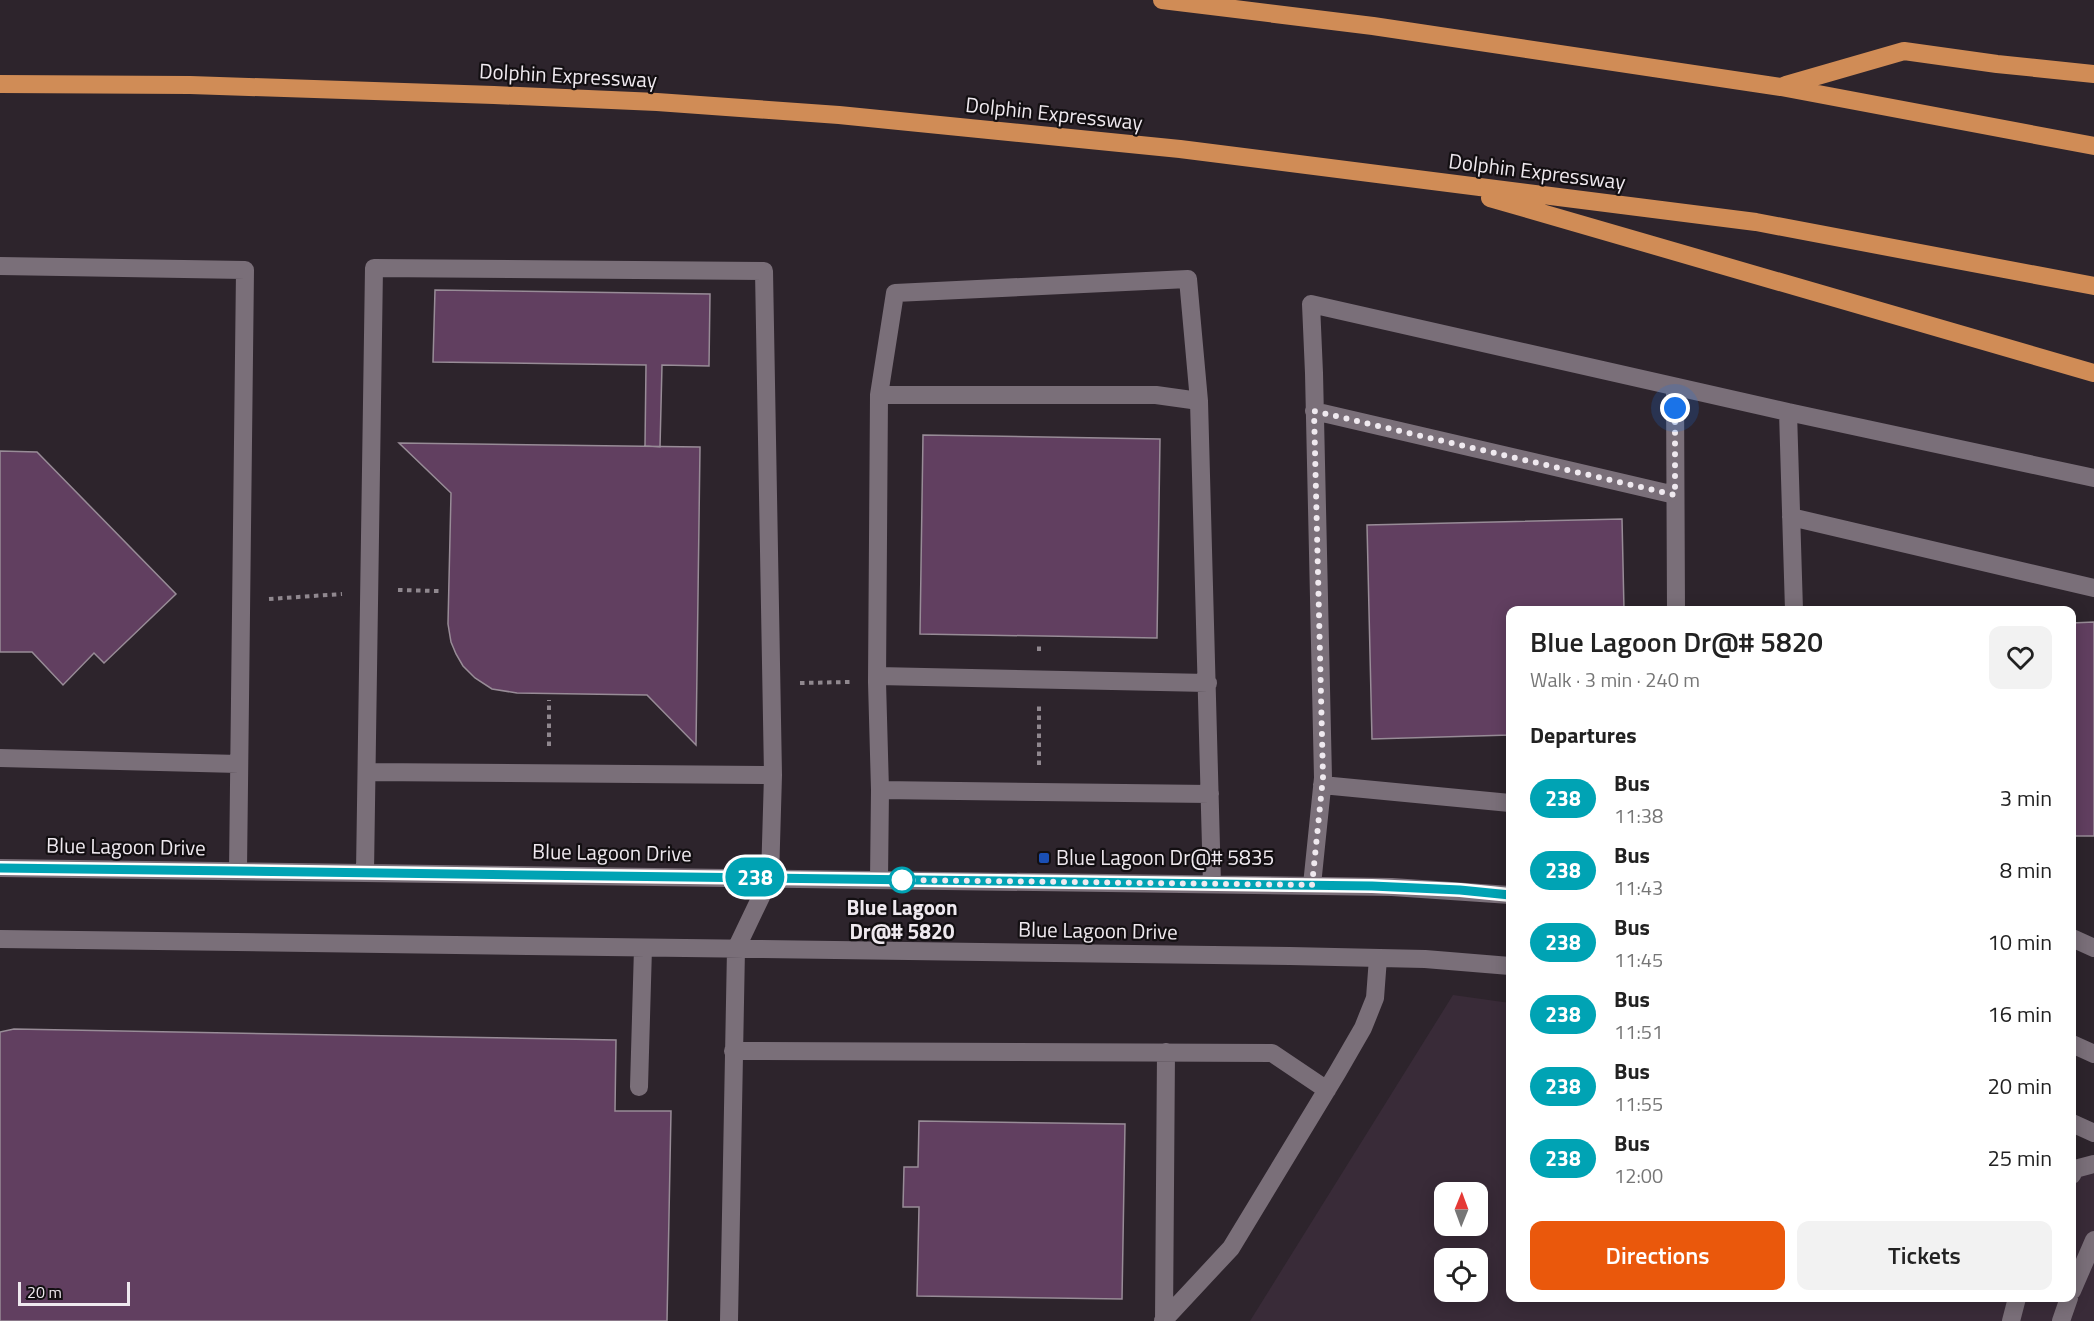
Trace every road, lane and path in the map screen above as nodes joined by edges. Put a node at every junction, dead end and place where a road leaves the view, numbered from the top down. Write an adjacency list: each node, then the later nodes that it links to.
1 (1161, 0): 4 (highway)
2 (2094, 74): 4 (highway)
3 (0, 84): 6 (highway, Dolphin Expressway)
4 (1781, 87): 5 (highway)
5 (2094, 146)
6 (1437, 182): 8 (highway, Dolphin Expressway); 9 (highway)
7 (0, 266): 28 (street)
8 (2094, 286)
9 (2094, 373)
10 (1675, 387): 13 (street); 14 (street); 16 (street)
11 (879, 395): 12 (street); 12 (street); 22 (street)
12 (1200, 401): 25 (street)
13 (1314, 411): 16 (street); 32 (street)
14 (1788, 412): 15 (street); 17 (street)
15 (2094, 478)
16 (1675, 495): 19 (street)
17 (1791, 517): 18 (street); 20 (street)
18 (2094, 588)
19 (1676, 606)
20 (1794, 606)
21 (1039, 642): 23 (path)
22 (878, 679): 23 (street); 24 (path); 33 (street)
23 (1039, 680): 25 (street); 34 (path)
24 (771, 683): 29 (street); 31 (street)
25 (1208, 683): 35 (street)
26 (549, 700): 30 (path)
27 (0, 758): 28 (street)
28 (239, 764): 38 (street)
29 (367, 772): 30 (street); 39 (street)
30 (549, 773): 31 (street)
31 (772, 775): 40 (street)
32 (1322, 785): 36 (street); 43 (street)
33 (880, 790): 34 (street); 41 (street)
34 (1039, 792): 35 (street)
35 (1210, 794): 42 (street)
36 (1506, 803)
37 (0, 868): 38 (street, Blue Lagoon Drive)
38 (238, 871): 39 (street, Blue Lagoon Drive)
39 (365, 872): 40 (street, Blue Lagoon Drive)
40 (770, 878): 41 (street, Blue Lagoon Drive); 49 (street)
41 (879, 880): 42 (street, Blue Lagoon Drive)
42 (1212, 884): 43 (street, Blue Lagoon Drive)
43 (1312, 885): 44 (street, Blue Lagoon Drive)
44 (1506, 895)
45 (0, 939): 47 (street, Blue Lagoon Drive)
46 (2076, 940): 48 (street)
47 (643, 948): 49 (street, Blue Lagoon Drive); 56 (street)
48 (2094, 948)
49 (736, 949): 50 (street, Blue Lagoon Drive); 53 (street)
50 (1378, 958): 51 (street, Blue Lagoon Drive); 57 (street)
51 (1506, 966)
52 (2076, 1046): 55 (street)
53 (733, 1051): 54 (street); 66 (street)
54 (1166, 1052): 57 (street); 67 (street)
55 (2094, 1054)
56 (639, 1087)
57 (1327, 1090): 67 (street)
58 (2076, 1125): 59 (street)
59 (2094, 1133)
60 (2094, 1164): 61 (street)
61 (2076, 1169)
62 (2094, 1240): 63 (street)
63 (2076, 1283)
64 (2016, 1302): 68 (street)
65 (2068, 1302): 69 (street)
66 (729, 1321)
67 (1164, 1321)
68 (2011, 1321)
69 (2061, 1321)

